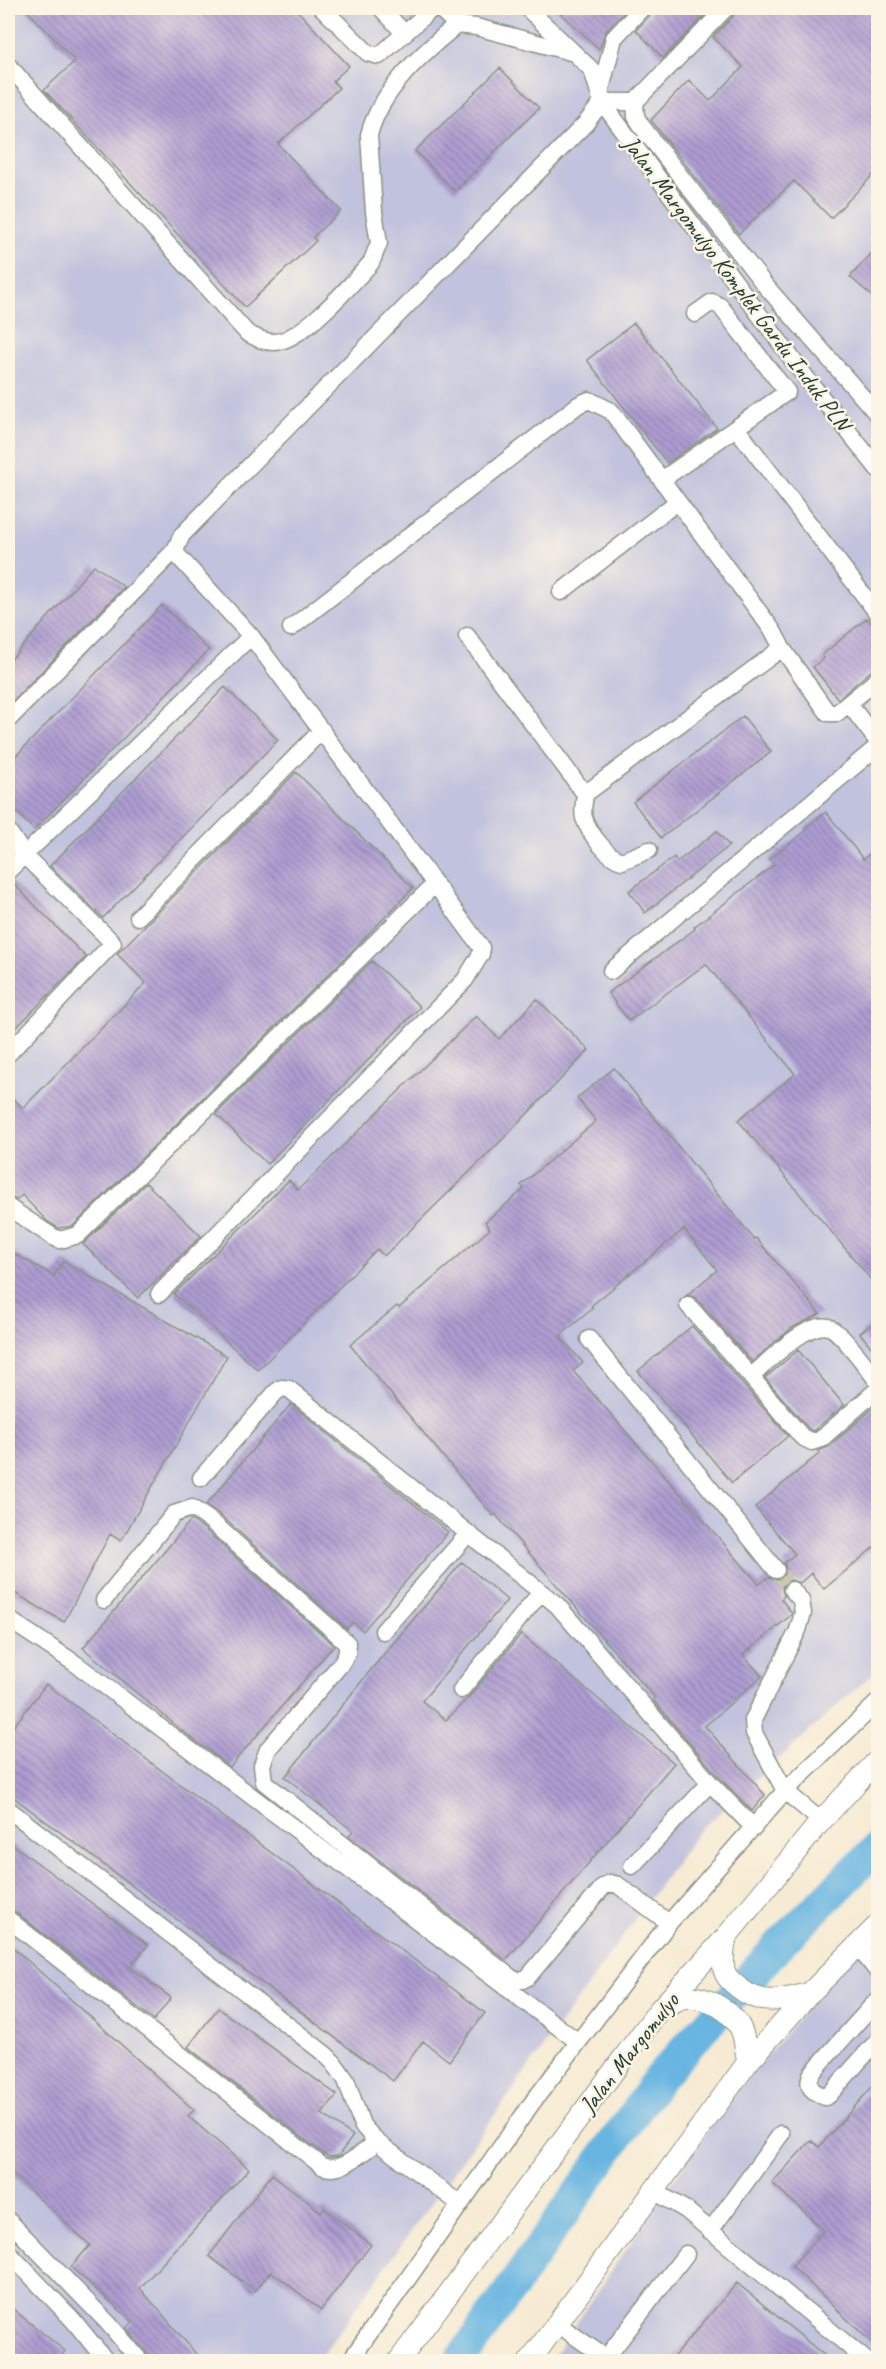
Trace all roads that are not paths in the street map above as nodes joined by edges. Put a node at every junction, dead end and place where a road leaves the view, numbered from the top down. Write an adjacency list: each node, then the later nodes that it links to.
1 (322, 8): 9 (street)
2 (381, 8): 9 (street)
3 (433, 8): 9 (street)
4 (439, 8): 8 (street)
5 (527, 8): 10 (street, Jalan Margomulyo Komplek Gardu Induk PLN)
6 (642, 8): 12 (street)
7 (726, 8): 13 (street)
8 (457, 25): 10 (street); 11 (street)
9 (405, 34)
10 (570, 52): 12 (street, Jalan Margomulyo Komplek Gardu Induk PLN)
11 (8, 65)
12 (601, 98): 13 (street); 15 (street, Jalan Margomulyo Komplek Gardu Induk PLN); 22 (street)
13 (635, 102): 17 (street)
14 (695, 314): 16 (street)
15 (807, 379): 16 (street); 19 (street, Jalan Margomulyo Komplek Gardu Induk PLN)
16 (787, 392): 18 (street)
17 (879, 416)
18 (738, 429): 20 (street); 24 (street)
19 (879, 469)
20 (663, 479): 21 (street); 25 (street)
21 (677, 502): 23 (street); 28 (street)
22 (175, 550): 26 (street); 31 (street)
23 (561, 592)
24 (879, 614)
25 (291, 628)
26 (251, 636): 32 (street); 37 (street)
27 (467, 636): 34 (street)
28 (782, 648): 30 (street); 34 (street)
29 (879, 679): 30 (street)
30 (849, 704): 33 (street)
31 (8, 720)
32 (321, 730): 39 (street); 40 (street)
33 (879, 744): 41 (street)
34 (585, 794): 36 (street)
35 (8, 831): 37 (street)
36 (649, 850)
37 (24, 855): 38 (street); 42 (street)
38 (8, 871)
39 (435, 884): 43 (street); 44 (street)
40 (138, 917)
41 (611, 971)
42 (8, 1054)
43 (8, 1207)
44 (159, 1294)
45 (688, 1305): 47 (street)
46 (589, 1339): 52 (street)
47 (751, 1377): 48 (street); 49 (street)
48 (879, 1382)
49 (879, 1389)
50 (201, 1478): 51 (street)
51 (468, 1534): 54 (street); 57 (street)
52 (776, 1570)
53 (792, 1590): 62 (street)
54 (541, 1592): 58 (street); 61 (street)
55 (104, 1600): 68 (street)
56 (8, 1619): 77 (street)
57 (384, 1631)
58 (461, 1690)
59 (879, 1702): 62 (street)
60 (879, 1760): 64 (main road, Jalan Margomulyo)
61 (710, 1783): 65 (street); 66 (street)
62 (784, 1791): 64 (street); 65 (street)
63 (8, 1809): 80 (street)
64 (821, 1821): 71 (main road, Jalan Margomulyo)
65 (754, 1828): 68 (street)
66 (632, 1866)
67 (8, 1919): 80 (street)
68 (669, 1923): 77 (street)
69 (879, 1925): 70 (main road)
70 (858, 1947): 72 (street); 73 (main road)
71 (724, 1948): 73 (main road); 75 (main road, Jalan Margomulyo)
72 (879, 1972)
73 (810, 1993): 78 (main road)
74 (879, 1999): 76 (street)
75 (659, 2010): 78 (main road); 91 (main road, Jalan Margomulyo)
76 (879, 2040)
77 (577, 2041): 82 (street)
78 (748, 2062): 81 (main road)
79 (781, 2134): 84 (street)
80 (377, 2142): 82 (street)
81 (654, 2191): 84 (street); 87 (main road)
82 (460, 2204): 90 (street)
83 (8, 2220): 89 (street)
84 (710, 2231): 93 (street)
85 (8, 2252): 88 (street)
86 (686, 2254): 87 (street)
87 (556, 2323): 92 (main road)
88 (107, 2361)
89 (141, 2361)
90 (349, 2361)
91 (398, 2361)
92 (529, 2361)
93 (868, 2361)

